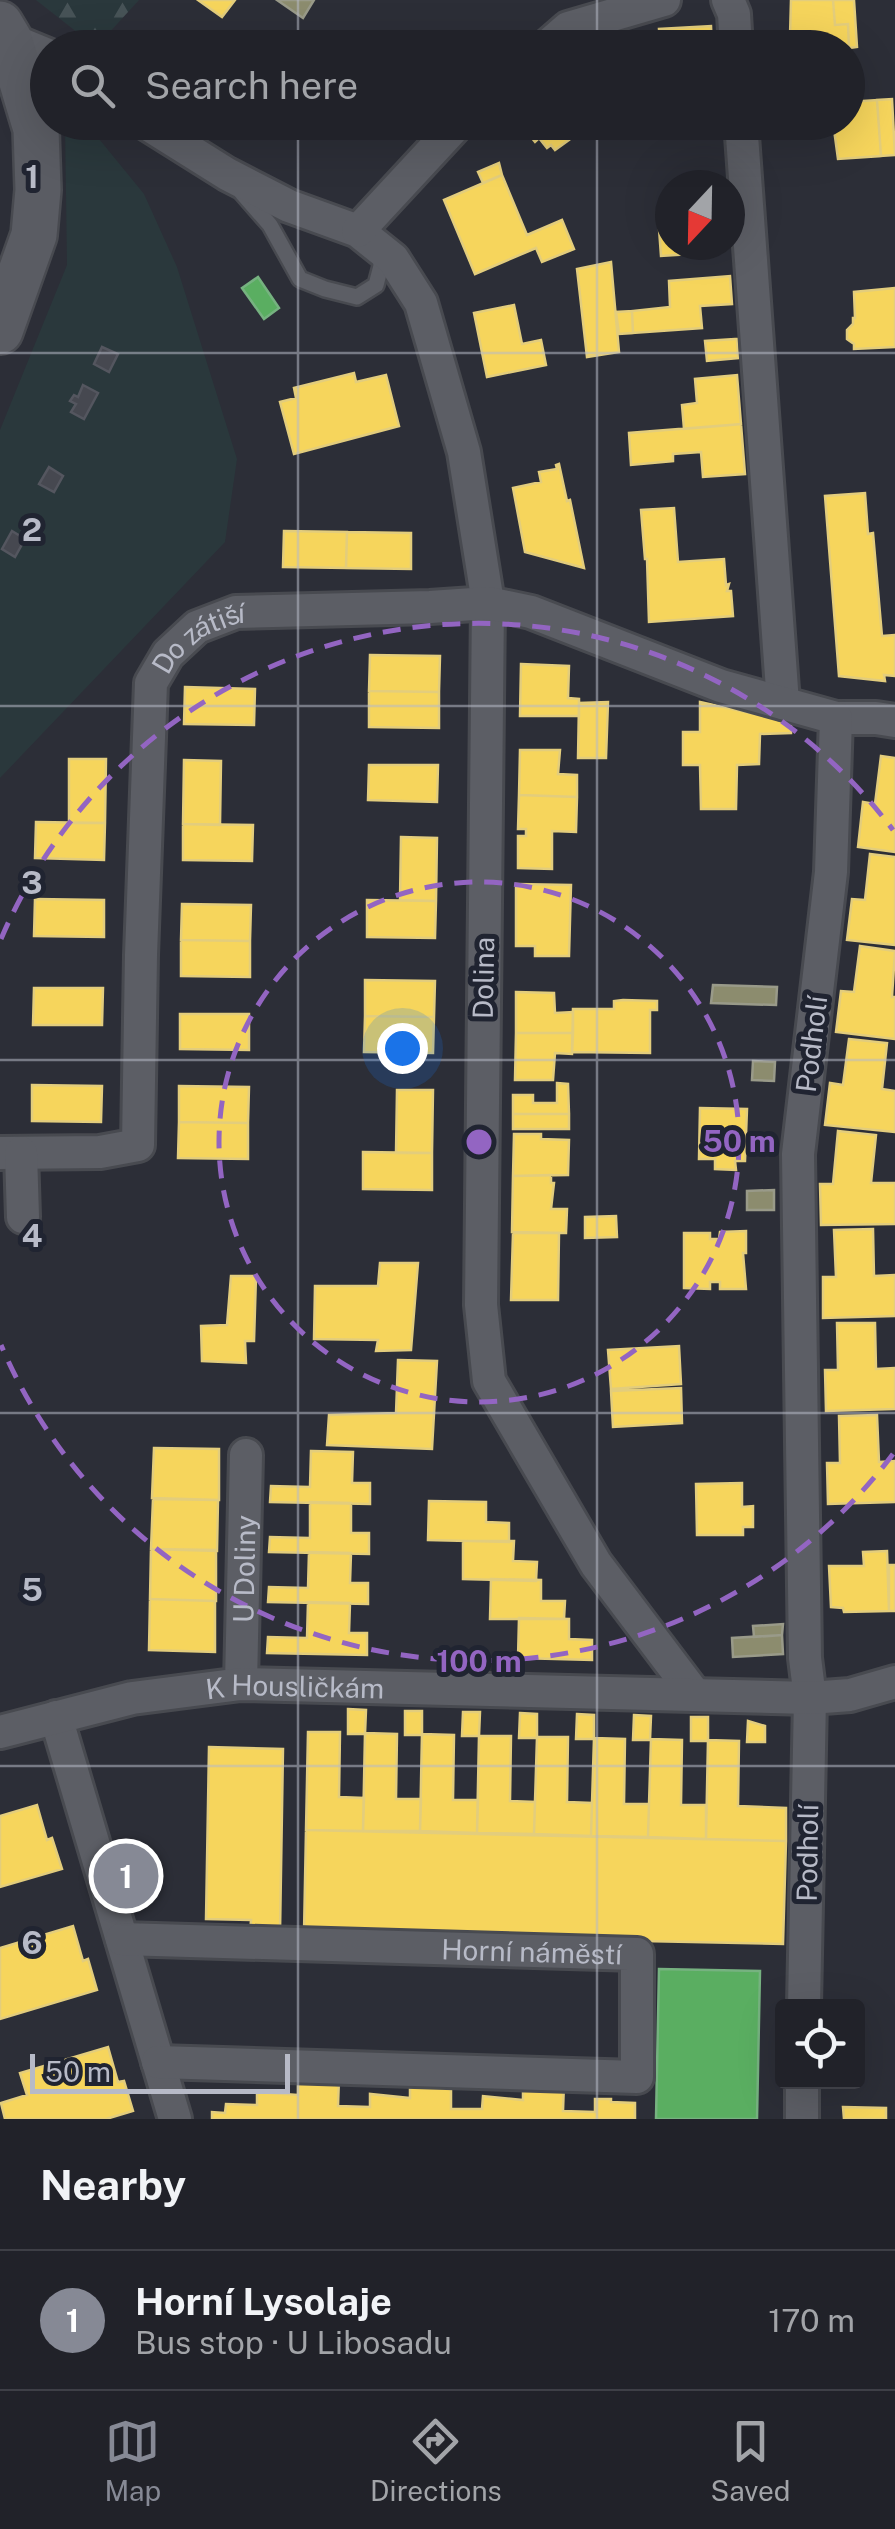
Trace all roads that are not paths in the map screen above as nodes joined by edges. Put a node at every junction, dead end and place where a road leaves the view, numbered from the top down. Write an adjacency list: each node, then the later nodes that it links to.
1 (664, 0): 3 (street)
2 (728, 0): 4 (street)
3 (566, 30)
4 (735, 30)
5 (19, 39): 6 (street)
6 (30, 97)
7 (36, 140): 13 (street)
8 (173, 140): 11 (street)
9 (445, 140): 12 (street)
10 (742, 140): 15 (street)
11 (227, 174): 12 (street); 12 (lane)
12 (369, 240): 14 (street, Dolina)
13 (0, 331)
14 (488, 603): 15 (street, Do zátiší); 18 (street, Do zátiší); 23 (street, Dolina)
15 (782, 703): 16 (street)
16 (836, 718): 17 (street); 24 (street, Podholí)
17 (895, 721)
18 (10, 1153): 19 (street)
19 (23, 1217)
20 (246, 1455): 22 (street, U Doliny)
21 (895, 1682): 24 (street, K Housličkám)
22 (241, 1684): 23 (street, K Housličkám); 25 (street, K Housličkám)
23 (695, 1696): 24 (street, K Housličkám)
24 (810, 1698): 28 (street, Podholí)
25 (56, 1716): 26 (street, K Housličkám); 27 (street)
26 (0, 1732)
27 (122, 1939): 29 (street); 29 (street, Horní náměstí)
28 (804, 1999)
29 (158, 2062): 31 (street)
30 (802, 2089): 32 (street)
31 (175, 2119)
32 (802, 2119)

